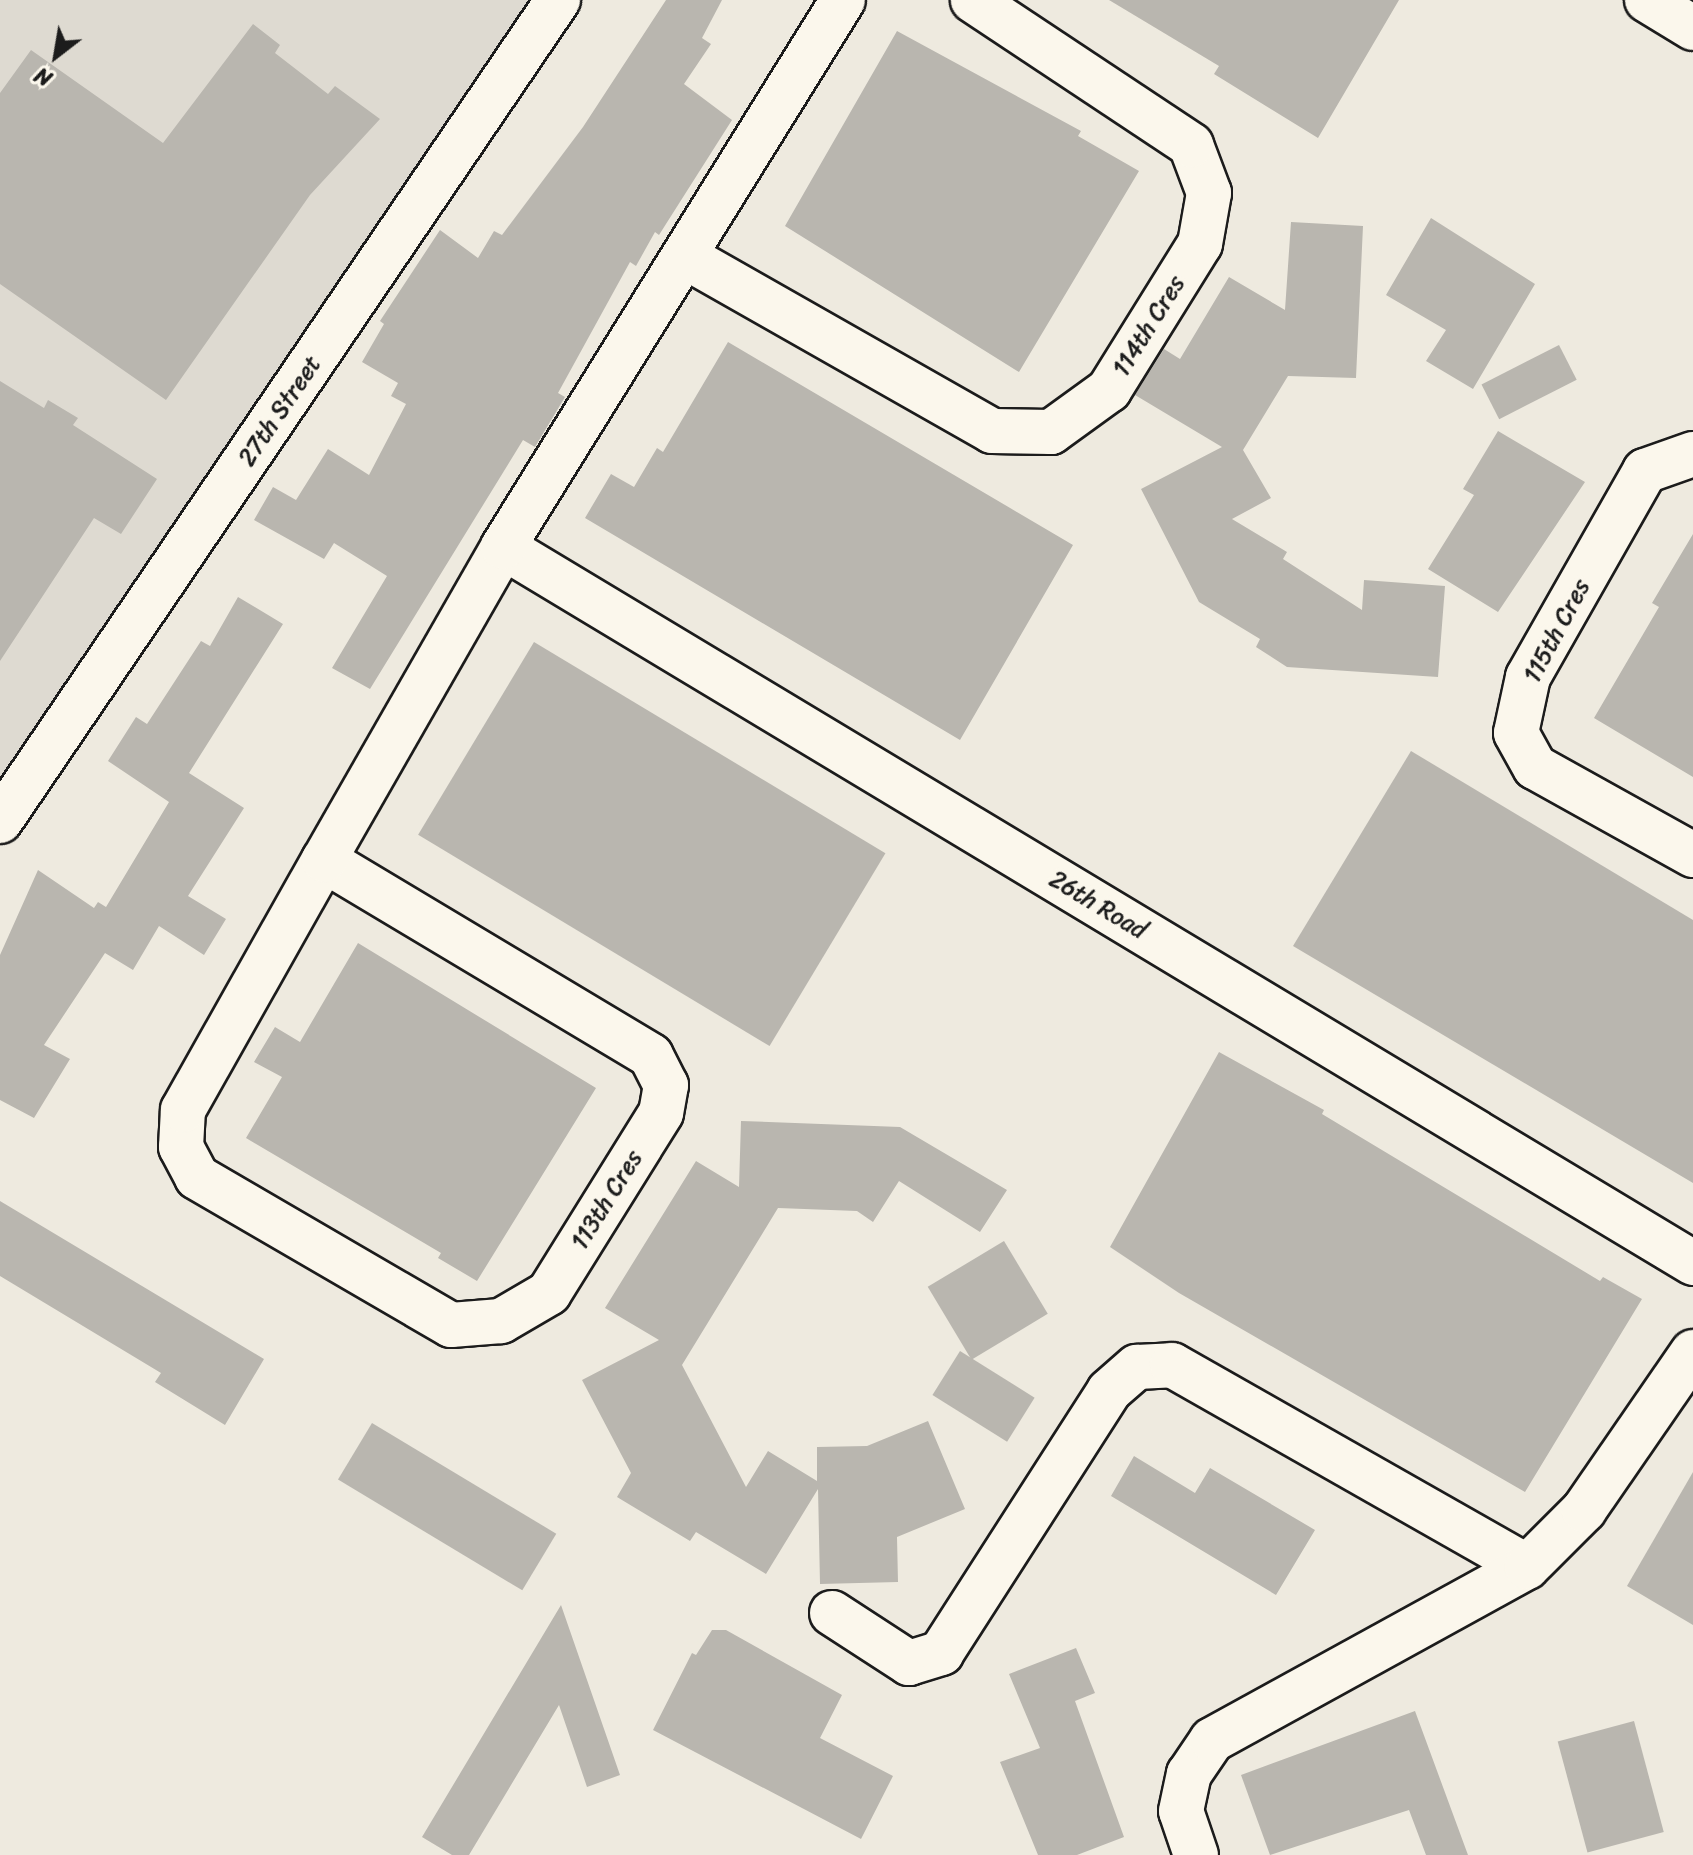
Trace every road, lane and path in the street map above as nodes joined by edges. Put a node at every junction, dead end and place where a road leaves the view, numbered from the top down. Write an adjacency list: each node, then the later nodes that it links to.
1 (558, 0): 9 (street, 27th Street)
2 (843, 0): 6 (street)
3 (973, 0): 6 (street, 114th Cres)
4 (1647, 0): 5 (street)
5 (1693, 28)
6 (686, 257): 8 (street)
7 (1693, 454): 10 (street, 115th Cres)
8 (503, 547): 11 (street); 12 (street, 26th Road)
9 (0, 821)
10 (1693, 855)
11 (324, 860): 11 (street, 113th Cres)
12 (1693, 1263)
13 (1693, 1352): 14 (street)
14 (1527, 1567): 15 (street); 16 (street)
15 (832, 1613)
16 (1196, 1855)

